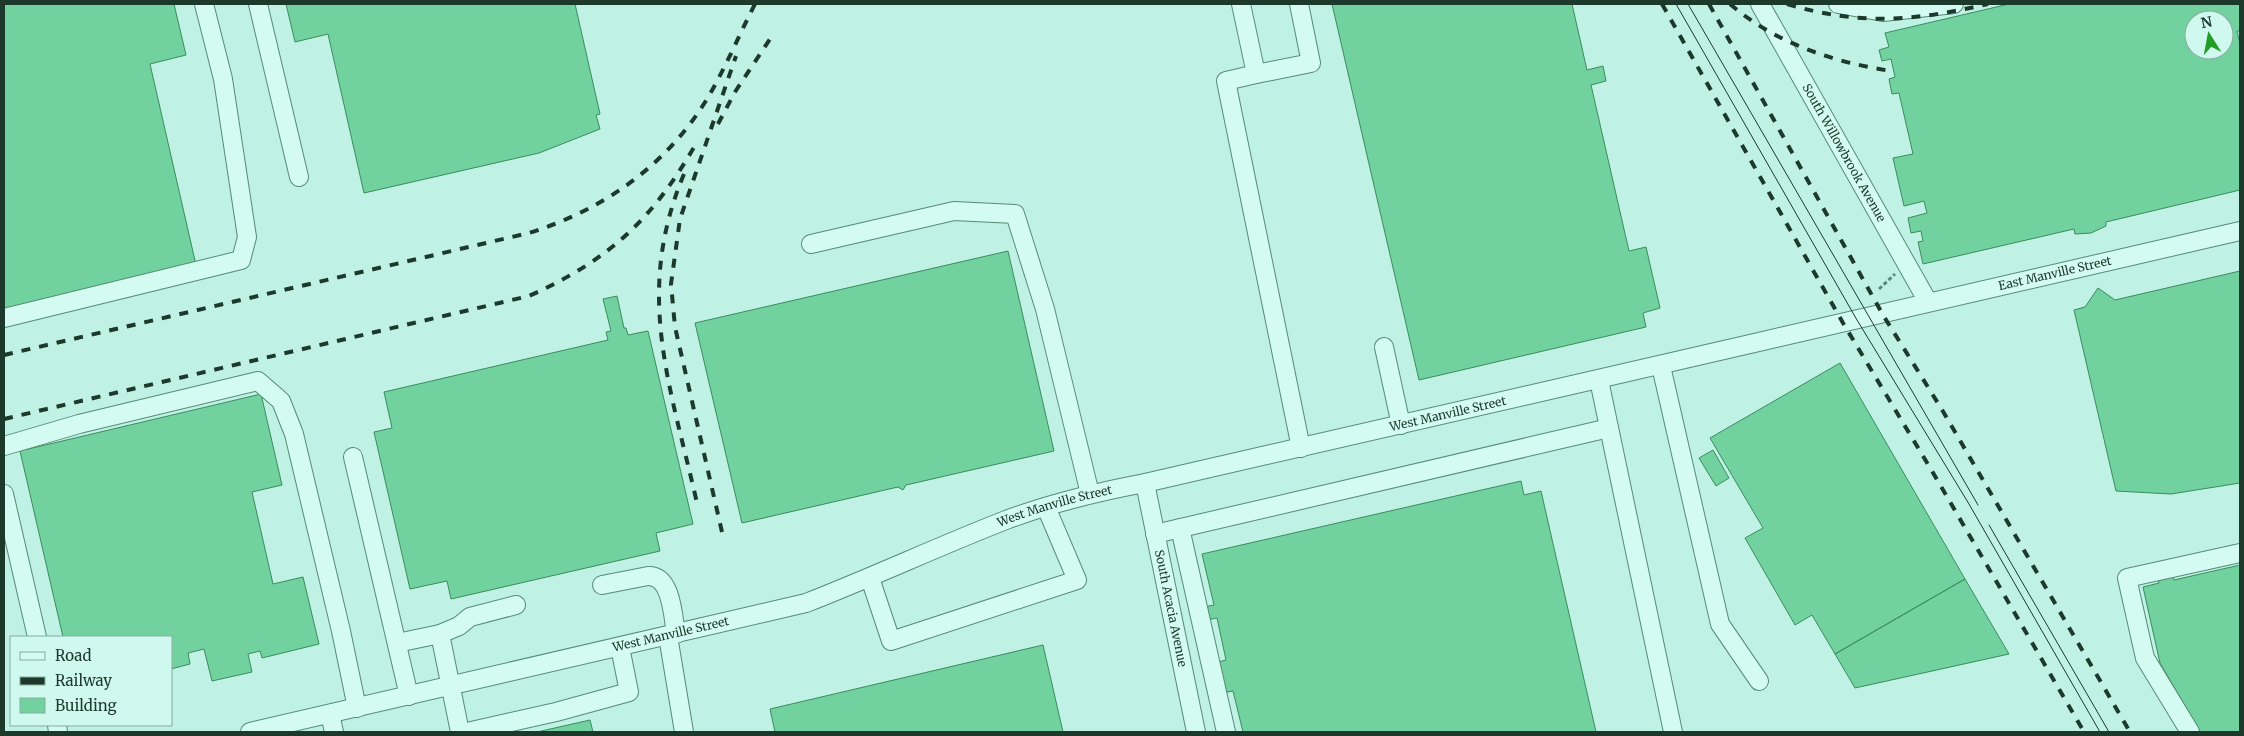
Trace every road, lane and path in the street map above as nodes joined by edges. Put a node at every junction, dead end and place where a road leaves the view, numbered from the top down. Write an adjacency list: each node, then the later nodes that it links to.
1 (204, 4): 15 (street)
2 (258, 4): 9 (street)
3 (1241, 4): 8 (street)
4 (1299, 4): 8 (street)
5 (1760, 4): 14 (street, South Willowbrook Avenue)
6 (1838, 4): 7 (street)
7 (1954, 4)
8 (1256, 74): 23 (street)
9 (299, 177)
10 (2240, 231): 14 (street, East Manville Street)
11 (811, 244): 27 (street)
12 (1897, 272): 13 (path)
13 (1878, 289)
14 (1928, 302): 16 (street, East Manville Street)
15 (4, 318)
16 (1870, 318): 18 (street, West Manville Street)
17 (1384, 347): 20 (street)
18 (1662, 366): 19 (street, West Manville Street); 40 (street)
19 (1599, 380): 20 (street, West Manville Street); 21 (street)
20 (1401, 425): 23 (street, West Manville Street)
21 (1609, 428): 29 (street); 52 (street)
22 (4, 446): 43 (street)
23 (1301, 448): 25 (street, West Manville Street)
24 (353, 457): 38 (street)
25 (1145, 483): 27 (street, West Manville Street); 30 (street, South Acacia Avenue)
26 (4, 494): 37 (street)
27 (1090, 494): 28 (street, West Manville Street)
28 (1046, 506): 32 (street, West Manville Street); 32 (street)
29 (1180, 528): 30 (street); 51 (street)
30 (1155, 534): 50 (street, South Acacia Avenue)
31 (2240, 553): 53 (street)
32 (870, 578): 36 (street, West Manville Street)
33 (602, 585): 36 (street)
34 (516, 606): 35 (street)
35 (440, 634): 38 (street); 41 (street)
36 (672, 635): 39 (street, West Manville Street); 49 (street)
37 (37, 636)
38 (397, 643): 42 (street)
39 (620, 647): 41 (street, West Manville Street); 48 (street)
40 (1759, 681)
41 (451, 686): 42 (street, West Manville Street); 47 (street)
42 (409, 696): 43 (street, West Manville Street)
43 (357, 708): 44 (street, West Manville Street)
44 (330, 714): 45 (street, West Manville Street); 46 (street)
45 (250, 732)
46 (334, 732)
47 (460, 732)
48 (467, 732)
49 (684, 732)
50 (1196, 732)
51 (1226, 732)
52 (1673, 732)
53 (2190, 732)

